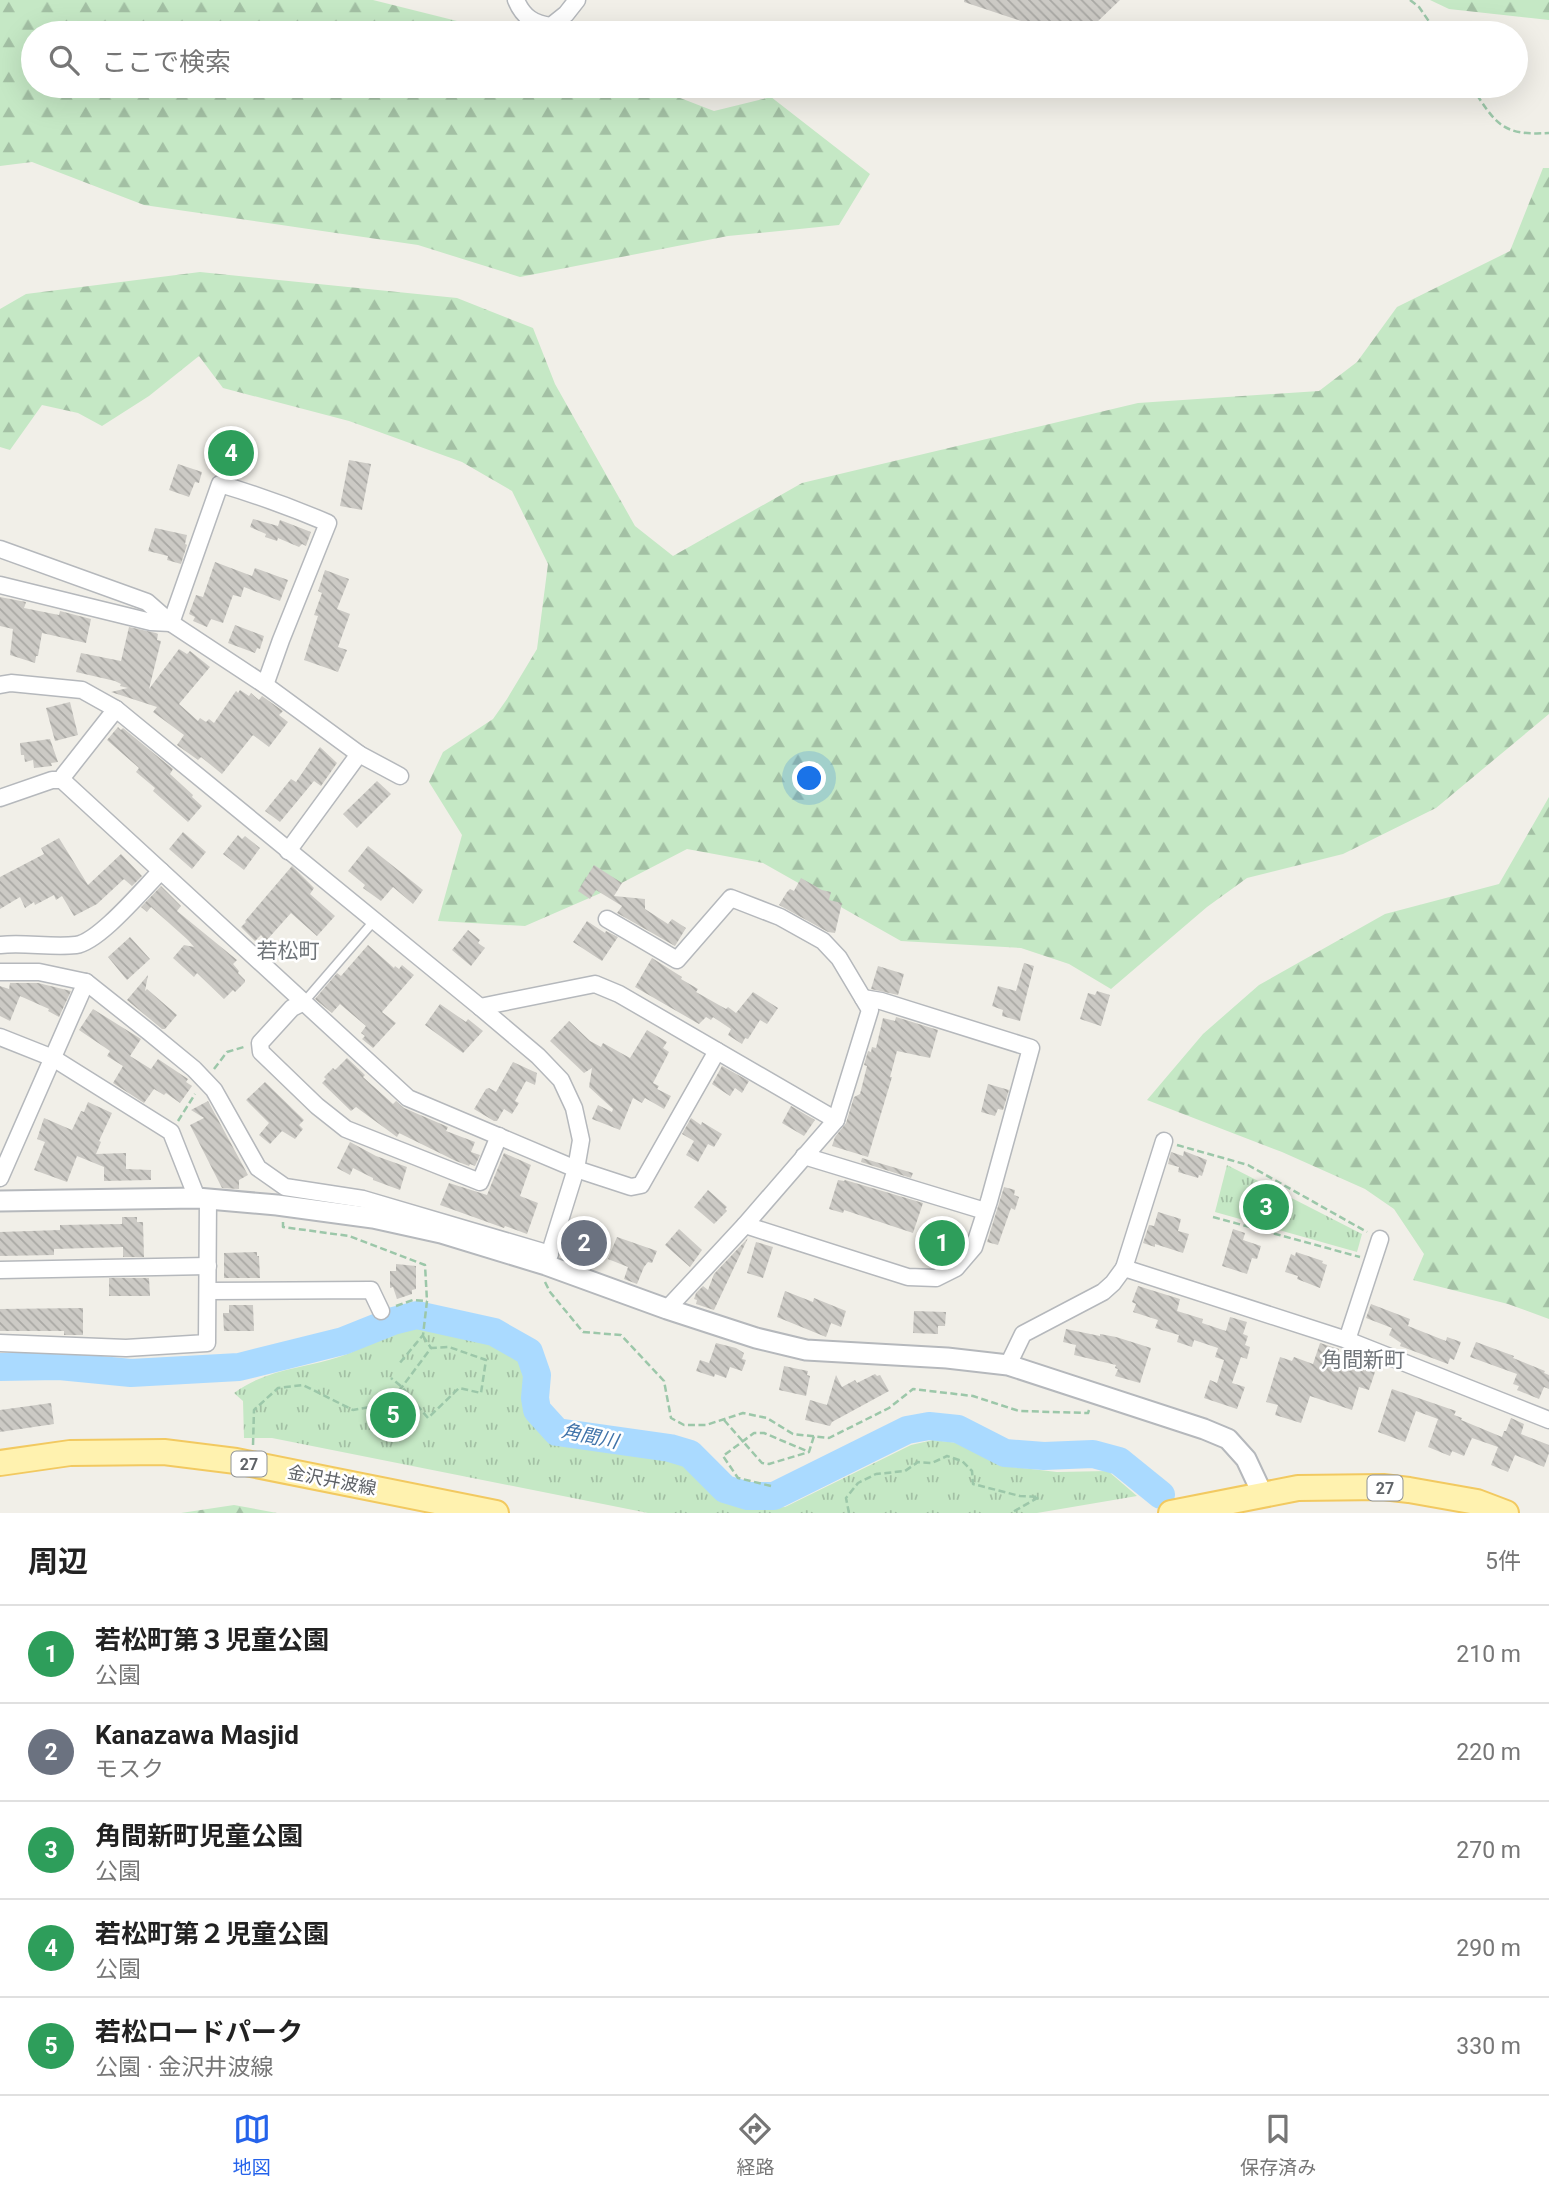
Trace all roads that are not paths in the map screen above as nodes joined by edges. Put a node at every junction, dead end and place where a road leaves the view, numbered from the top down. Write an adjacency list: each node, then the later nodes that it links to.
1 (516, 0): 3 (street)
2 (577, 0): 4 (street)
3 (532, 21)
4 (557, 21)
5 (0, 549): 7 (street)
6 (0, 585): 7 (street)
7 (171, 623): 9 (street); 9 (street)
8 (0, 685): 10 (street)
9 (265, 685): 11 (street)
10 (116, 709): 13 (street); 15 (street)
11 (359, 754): 12 (street); 15 (street)
12 (400, 776)
13 (62, 780): 14 (street); 16 (street)
14 (0, 798)
15 (288, 851): 18 (street)
16 (161, 871): 19 (street); 23 (street)
17 (607, 919): 22 (street)
18 (373, 922): 23 (lane); 24 (street)
19 (0, 945)
20 (0, 972): 21 (street)
21 (86, 982): 27 (street); 40 (street)
22 (863, 998): 28 (street); 36 (street)
23 (304, 1002): 29 (street); 29 (street)
24 (480, 1007): 26 (street); 32 (street)
25 (0, 1037): 27 (street)
26 (718, 1051): 28 (street); 32 (street)
27 (53, 1058): 33 (street); 34 (street)
28 (835, 1120): 31 (street)
29 (499, 1136): 32 (street)
30 (1164, 1142): 41 (street)
31 (804, 1156): 36 (street); 37 (street)
32 (576, 1169): 40 (street)
33 (0, 1178)
34 (202, 1199): 35 (street); 39 (street); 40 (street)
35 (0, 1201)
36 (985, 1212): 37 (street)
37 (745, 1225): 44 (street)
38 (1380, 1239): 46 (street)
39 (208, 1266): 42 (street); 43 (street)
40 (547, 1266): 44 (street)
41 (1124, 1268): 46 (street); 48 (street)
42 (0, 1270)
43 (208, 1291): 45 (street); 47 (street)
44 (667, 1309): 48 (street)
45 (381, 1311)
46 (1347, 1340): 49 (street)
47 (0, 1343)
48 (1008, 1366): 51 (street)
49 (1549, 1420)
50 (0, 1463): 52 (main road, 金沢井波線 / 27)
51 (1262, 1493): 53 (main road, 27); 54 (main road, 27)
52 (496, 1513)
53 (1171, 1513)
54 (1506, 1513)

